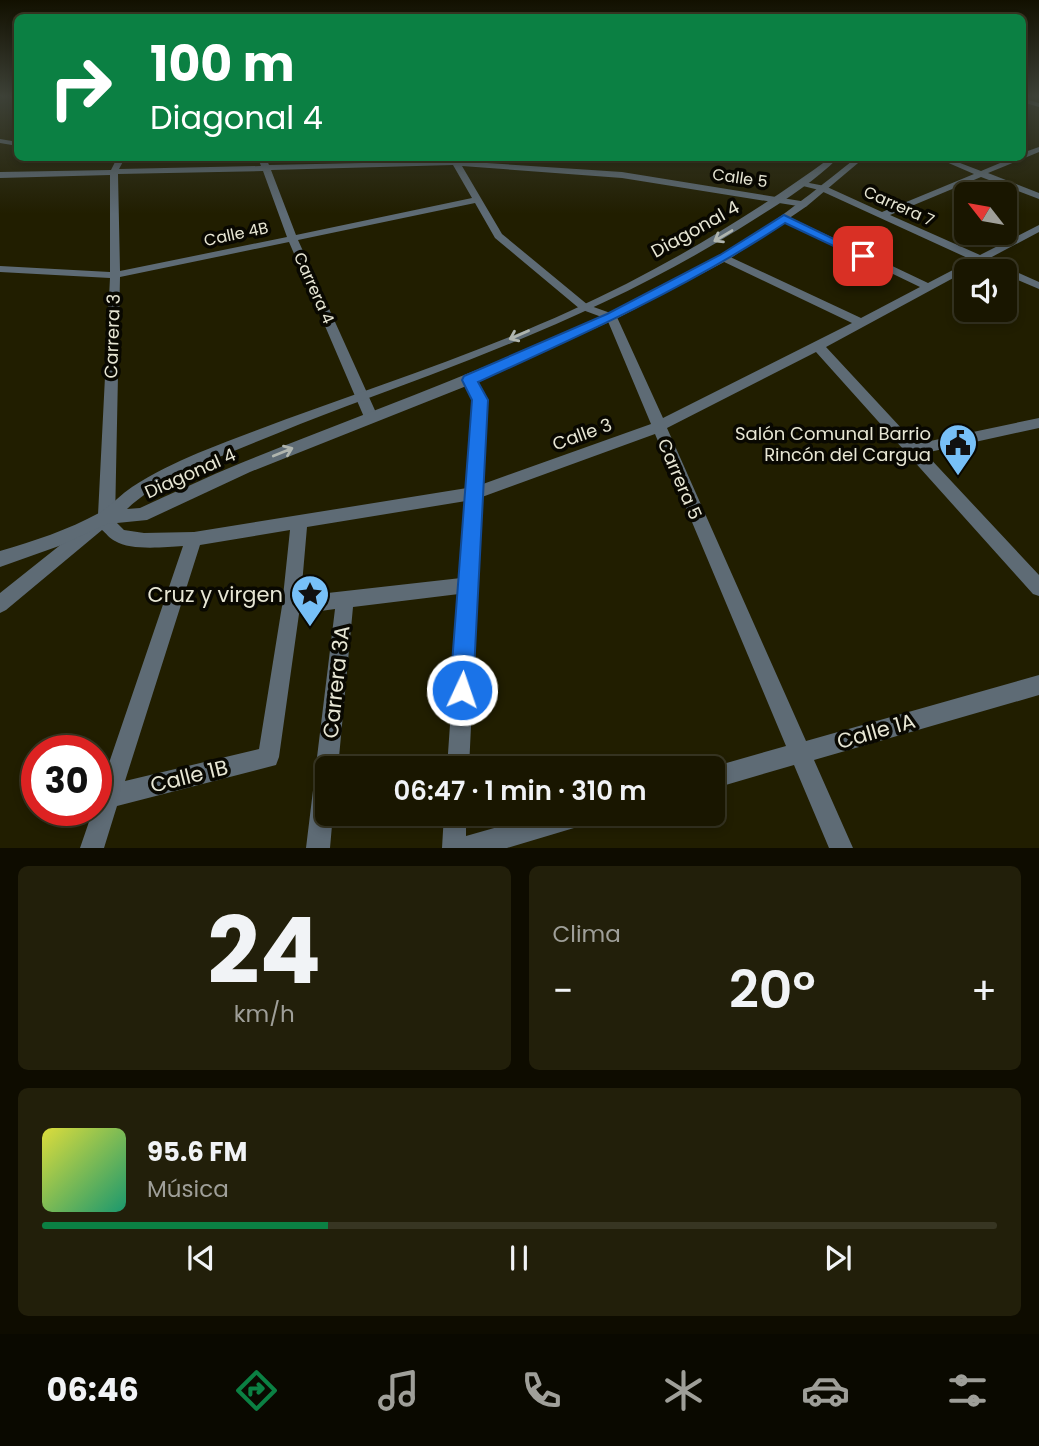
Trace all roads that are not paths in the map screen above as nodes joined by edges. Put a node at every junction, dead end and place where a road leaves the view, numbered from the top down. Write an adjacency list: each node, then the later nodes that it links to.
1 (120, 161): 9 (street, Carrera 3)
2 (830, 161): 12 (street, Diagonal 4)
3 (856, 161): 13 (street, Diagonal 4)
4 (949, 161): 10 (street)
5 (1010, 161): 10 (street)
6 (514, 162): 8 (street, Calle 5); 15 (street, Calle 5)
7 (263, 163): 8 (street, Calle 5); 9 (street, Calle 5); 21 (street, Carrera 4)
8 (456, 163): 16 (street)
9 (114, 172): 11 (street, Calle 5); 26 (street, Carrera 3)
10 (981, 173): 14 (street); 18 (street)
11 (0, 175)
12 (802, 183): 13 (street, Carrera 7); 15 (street, Diagonal 4)
13 (822, 188): 17 (street, Diagonal 4); 18 (street, Carrera 7)
14 (1039, 196)
15 (781, 199): 17 (street, Calle 5); 30 (street, Diagonal 4, one-way to 30)
16 (477, 200): 21 (street, Calle 4B); 30 (street)
17 (804, 204): 19 (street, Diagonal 4)
18 (883, 215): 23 (street, Carrera 7)
19 (784, 218): 22 (street, Diagonal 4); 29 (street)
20 (1039, 228): 23 (street, Calle 3)
21 (292, 238): 26 (street, Calle 4B); 35 (street, Carrera 4)
22 (724, 258): 31 (street, Diagonal 4); 32 (street)
23 (977, 259)
24 (0, 269): 26 (street, Calle 4B)
25 (954, 273): 29 (street, Calle 3)
26 (114, 275): 41 (street, Carrera 3)
27 (1017, 276): 28 (street, Carrera 7)
28 (1039, 286)
29 (928, 288): 32 (street, Calle 3)
30 (584, 307): 31 (street); 35 (street, Diagonal 4, one-way to 35)
31 (612, 317): 34 (street, Diagonal 4); 38 (street, Carrera 5)
32 (862, 323): 33 (street, Calle 3)
33 (818, 346): 38 (street, Calle 3); 39 (street)
34 (469, 380): 36 (street, Diagonal 4); 40 (street)
35 (361, 394): 36 (street, Carrera 4); 41 (street, Diagonal 4)
36 (370, 417): 41 (street, Diagonal 4, one-way to 36)
37 (1039, 423): 39 (street)
38 (658, 428): 40 (street, Calle 3); 51 (street, Carrera 5)
39 (915, 450): 46 (street)
40 (474, 493): 42 (street, Calle 3); 45 (street)
41 (106, 517): 43 (street, Calle 3); 44 (street); 48 (street)
42 (299, 522): 43 (street, Calle 3); 49 (street)
43 (194, 539): 54 (street)
44 (0, 559)
45 (467, 585): 47 (street, Carrera 3A); 52 (street)
46 (1039, 588)
47 (345, 600): 49 (street, Carrera 3A); 60 (street, Carrera 3A)
48 (0, 604)
49 (291, 607): 55 (street, Calle 1B)
50 (1039, 685): 51 (street, Calle 1A)
51 (798, 754): 53 (street, Calle 1A); 63 (street, Carrera 5)
52 (459, 756)
53 (725, 774)
54 (112, 793)
55 (112, 796)
56 (100, 826): 59 (street)
57 (455, 826): 61 (street)
58 (542, 826): 62 (street)
59 (92, 848)
60 (318, 848)
61 (454, 848)
62 (464, 848)
63 (841, 848)

